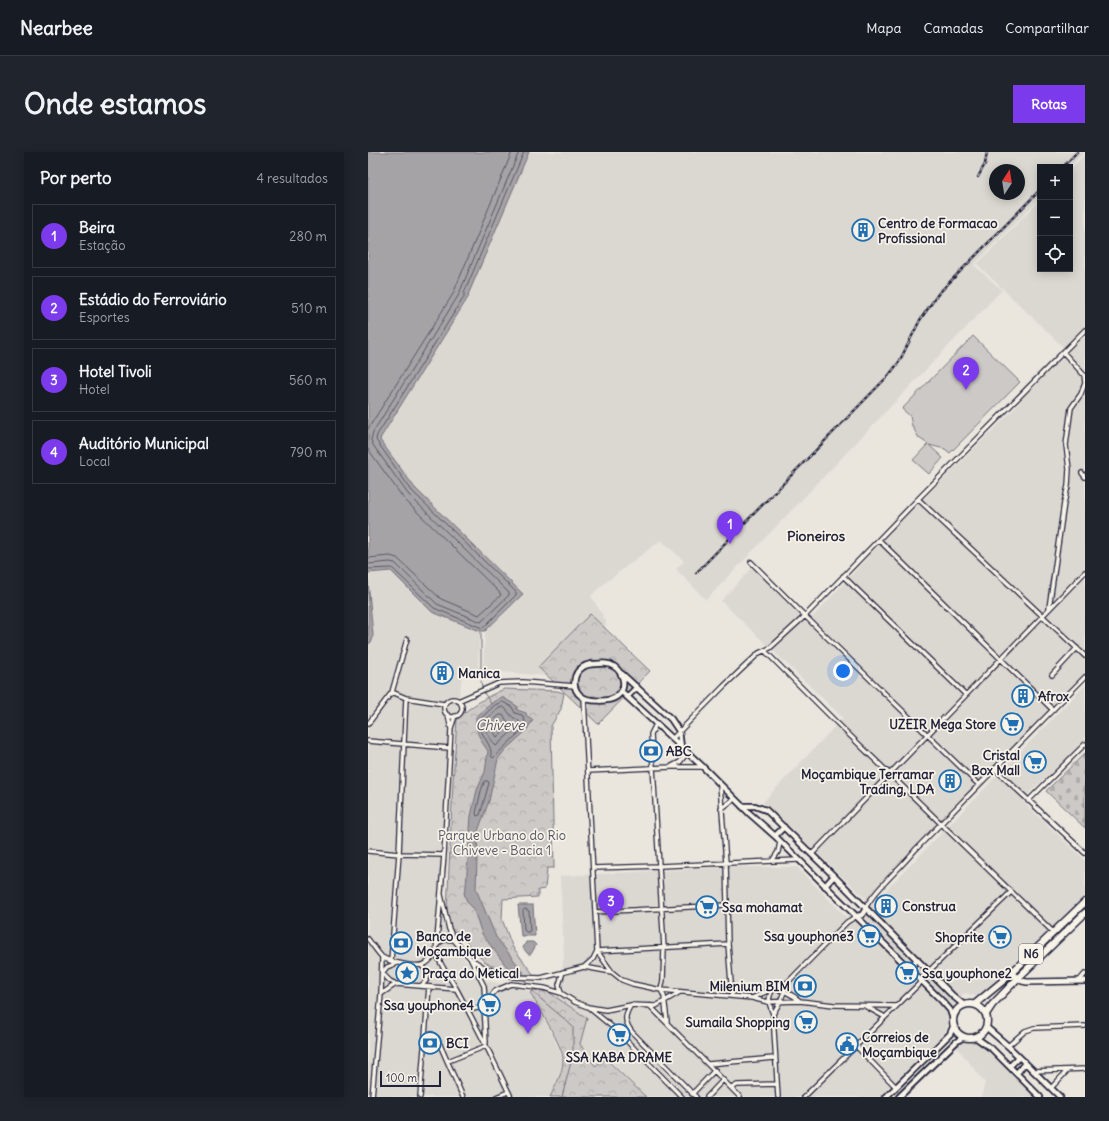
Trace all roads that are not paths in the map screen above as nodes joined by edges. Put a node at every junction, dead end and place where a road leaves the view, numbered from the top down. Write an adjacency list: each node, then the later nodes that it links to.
1 (1085, 330): 2 (street)
2 (1063, 352): 3 (street); 8 (street)
3 (918, 499): 4 (street); 10 (street)
4 (879, 540): 7 (street); 15 (street)
5 (751, 562): 9 (street)
6 (1085, 572): 8 (street)
7 (843, 576): 9 (street); 23 (street)
8 (1049, 610): 10 (street)
9 (805, 616): 13 (street); 38 (street)
10 (1043, 616): 12 (street); 15 (street)
11 (407, 639): 21 (street)
12 (1077, 648): 14 (street); 17 (street)
13 (765, 651): 37 (street); 51 (street)
14 (1085, 656)
15 (1000, 659): 23 (street); 31 (street)
16 (621, 673): 19 (street); 20 (street); 22 (street)
17 (1052, 675)
18 (1085, 677): 31 (street)
19 (575, 686): 24 (street); 27 (street)
20 (637, 687): 25 (street); 37 (street)
21 (392, 692): 26 (street); 34 (street)
22 (622, 692): 25 (street); 27 (street)
23 (966, 695): 38 (street)
24 (470, 697): 28 (street); 30 (street)
25 (627, 697): 35 (street)
26 (406, 698): 29 (street); 41 (street)
27 (584, 698): 50 (street)
28 (458, 701): 29 (street); 30 (street)
29 (444, 704): 32 (street)
30 (461, 706): 33 (street)
31 (1053, 710): 49 (street)
32 (448, 715): 33 (street); 36 (street)
33 (455, 716): 36 (street)
34 (368, 724)
35 (656, 724): 39 (street); 48 (street)
36 (451, 729): 44 (street)
37 (679, 731): 39 (street); 43 (street)
38 (928, 733): 51 (street); 52 (street)
39 (672, 740): 43 (street)
40 (368, 741): 41 (street)
41 (405, 744): 44 (street); 64 (street)
42 (1085, 744): 55 (street)
43 (681, 747): 45 (street)
44 (449, 748): 66 (street)
45 (687, 753): 46 (street); 47 (street)
46 (671, 767): 47 (street); 48 (street)
47 (702, 767): 53 (street)
48 (654, 768): 50 (street); 70 (street)
49 (996, 768): 52 (street); 55 (street)
50 (588, 771): 71 (street)
51 (889, 773): 58 (street); 65 (street)
52 (980, 784): 58 (street)
53 (720, 785): 54 (street); 57 (street)
54 (734, 799): 56 (street); 57 (street)
55 (1028, 801): 63 (street)
56 (742, 806): 59 (street); 60 (street)
57 (722, 809): 69 (street)
58 (942, 824): 74 (street); 76 (street)
59 (784, 827): 60 (street); 65 (street)
60 (774, 836): 61 (street)
61 (780, 842): 67 (street); 68 (street)
62 (368, 851): 64 (street)
63 (1085, 853)
64 (399, 854): 66 (street); 102 (street)
65 (812, 854): 72 (street)
66 (444, 855): 75 (street)
67 (798, 860): 68 (street); 73 (street)
68 (772, 861): 69 (street)
69 (726, 863): 70 (street); 79 (street)
70 (660, 866): 71 (street); 81 (street)
71 (593, 868): 83 (street)
72 (834, 876): 73 (street); 78 (street)
73 (825, 886): 82 (street)
74 (1011, 892): 89 (street); 107 (street)
75 (441, 895): 91 (street); 93 (street)
76 (871, 897): 78 (street); 80 (street)
77 (1085, 902): 86 (highway, N6)
78 (860, 903): 80 (street); 82 (street)
79 (727, 905): 81 (street); 92 (street)
80 (864, 908): 85 (street); 101 (street)
81 (663, 909): 83 (street); 95 (street)
82 (852, 911): 85 (street); 88 (street)
83 (595, 912): 96 (street)
84 (1085, 913): 87 (highway, N6)
85 (857, 916): 88 (street); 106 (street)
86 (1071, 916): 87 (highway); 89 (highway, N6)
87 (1076, 921): 98 (highway, N6)
88 (847, 922): 116 (street)
89 (1054, 933): 94 (highway, N6)
90 (368, 939): 99 (street)
91 (454, 940): 93 (street); 100 (street)
92 (728, 944): 95 (street); 127 (street)
93 (437, 946): 97 (street)
94 (1039, 947): 98 (highway); 111 (highway, N6)
95 (664, 948): 96 (street); 122 (street)
96 (597, 950): 105 (street); 109 (street)
97 (436, 952): 104 (street); 120 (street)
98 (1044, 953): 113 (highway, N6)
99 (382, 957): 102 (street); 110 (street)
100 (471, 959): 108 (street); 133 (street)
101 (918, 959): 106 (street); 107 (street)
102 (391, 961): 103 (street)
103 (397, 963): 104 (street); 110 (street)
104 (421, 965): 118 (street)
105 (584, 967): 108 (street); 109 (street)
106 (910, 969): 114 (street)
107 (929, 971): 137 (street)
108 (563, 972): 125 (street)
109 (612, 972): 122 (street)
110 (382, 973): 117 (street); 126 (street)
111 (1011, 973): 113 (main road); 134 (highway, N6)
112 (1085, 974): 115 (street)
113 (1018, 978): 115 (main road); 143 (highway, N6)
114 (922, 981): 140 (street); 146 (street)
115 (1082, 981)
116 (788, 982): 121 (street); 123 (street)
117 (396, 984): 118 (street); 126 (street)
118 (420, 986): 119 (street)
119 (429, 987): 120 (street); 149 (street)
120 (456, 989): 138 (street)
121 (773, 989): 123 (street); 128 (street); 131 (street)
122 (661, 990): 124 (street); 129 (street)
123 (784, 991): 130 (street); 132 (street)
124 (681, 992): 127 (street); 129 (street)
125 (561, 993): 133 (street); 141 (street)
126 (381, 994): 174 (street)
127 (732, 996): 128 (street)
128 (752, 998): 131 (street)
129 (663, 1001): 139 (street); 145 (street)
130 (800, 1001): 132 (street); 136 (street)
131 (768, 1002): 132 (street); 142 (street)
132 (780, 1002): 142 (street)
133 (484, 1003): 138 (street); 151 (street)
134 (976, 1004): 137 (highway); 143 (highway)
135 (631, 1005): 139 (street); 141 (street); 166 (street)
136 (863, 1005): 140 (street); 144 (street)
137 (964, 1005): 146 (highway)
138 (465, 1006): 151 (street)
139 (650, 1006): 145 (street)
140 (896, 1006): 144 (street)
141 (588, 1007): 171 (street)
142 (773, 1014): 155 (street)
143 (986, 1014): 148 (highway)
144 (885, 1017): 152 (street)
145 (667, 1022): 158 (street)
146 (954, 1022): 150 (highway); 168 (street)
147 (1085, 1026): 153 (street)
148 (986, 1028): 150 (highway); 153 (street)
149 (426, 1034): 156 (street); 175 (street)
150 (972, 1037): 159 (street); 186 (street)
151 (486, 1046): 156 (street); 172 (street)
152 (856, 1046): 168 (street); 184 (street)
153 (1008, 1046): 154 (street)
154 (1019, 1057): 157 (street); 159 (street)
155 (774, 1058): 158 (street); 167 (street)
156 (448, 1061): 176 (street)
157 (1026, 1063): 163 (street); 164 (street)
158 (708, 1064): 161 (street)
159 (1010, 1066): 164 (street)
160 (1085, 1069): 162 (street)
161 (715, 1070): 165 (street); 173 (street)
162 (1068, 1070): 163 (street); 170 (street)
163 (1033, 1071): 170 (street)
164 (1017, 1073): 187 (street)
165 (723, 1080): 169 (street); 181 (street)
166 (681, 1083): 171 (street); 173 (street)
167 (777, 1084): 169 (street); 183 (street)
168 (896, 1087): 185 (street)
169 (732, 1088): 182 (street)
170 (1051, 1088): 188 (street)
171 (674, 1089): 179 (street)
172 (508, 1092): 177 (street); 178 (street)
173 (692, 1094): 180 (street)
174 (372, 1097)
175 (420, 1097)
176 (463, 1097)
177 (496, 1097)
178 (511, 1097)
179 (682, 1097)
180 (696, 1097)
181 (707, 1097)
182 (740, 1097)
183 (778, 1097)
184 (804, 1097)
185 (886, 1097)
186 (899, 1097)
187 (1040, 1097)
188 (1060, 1097)

